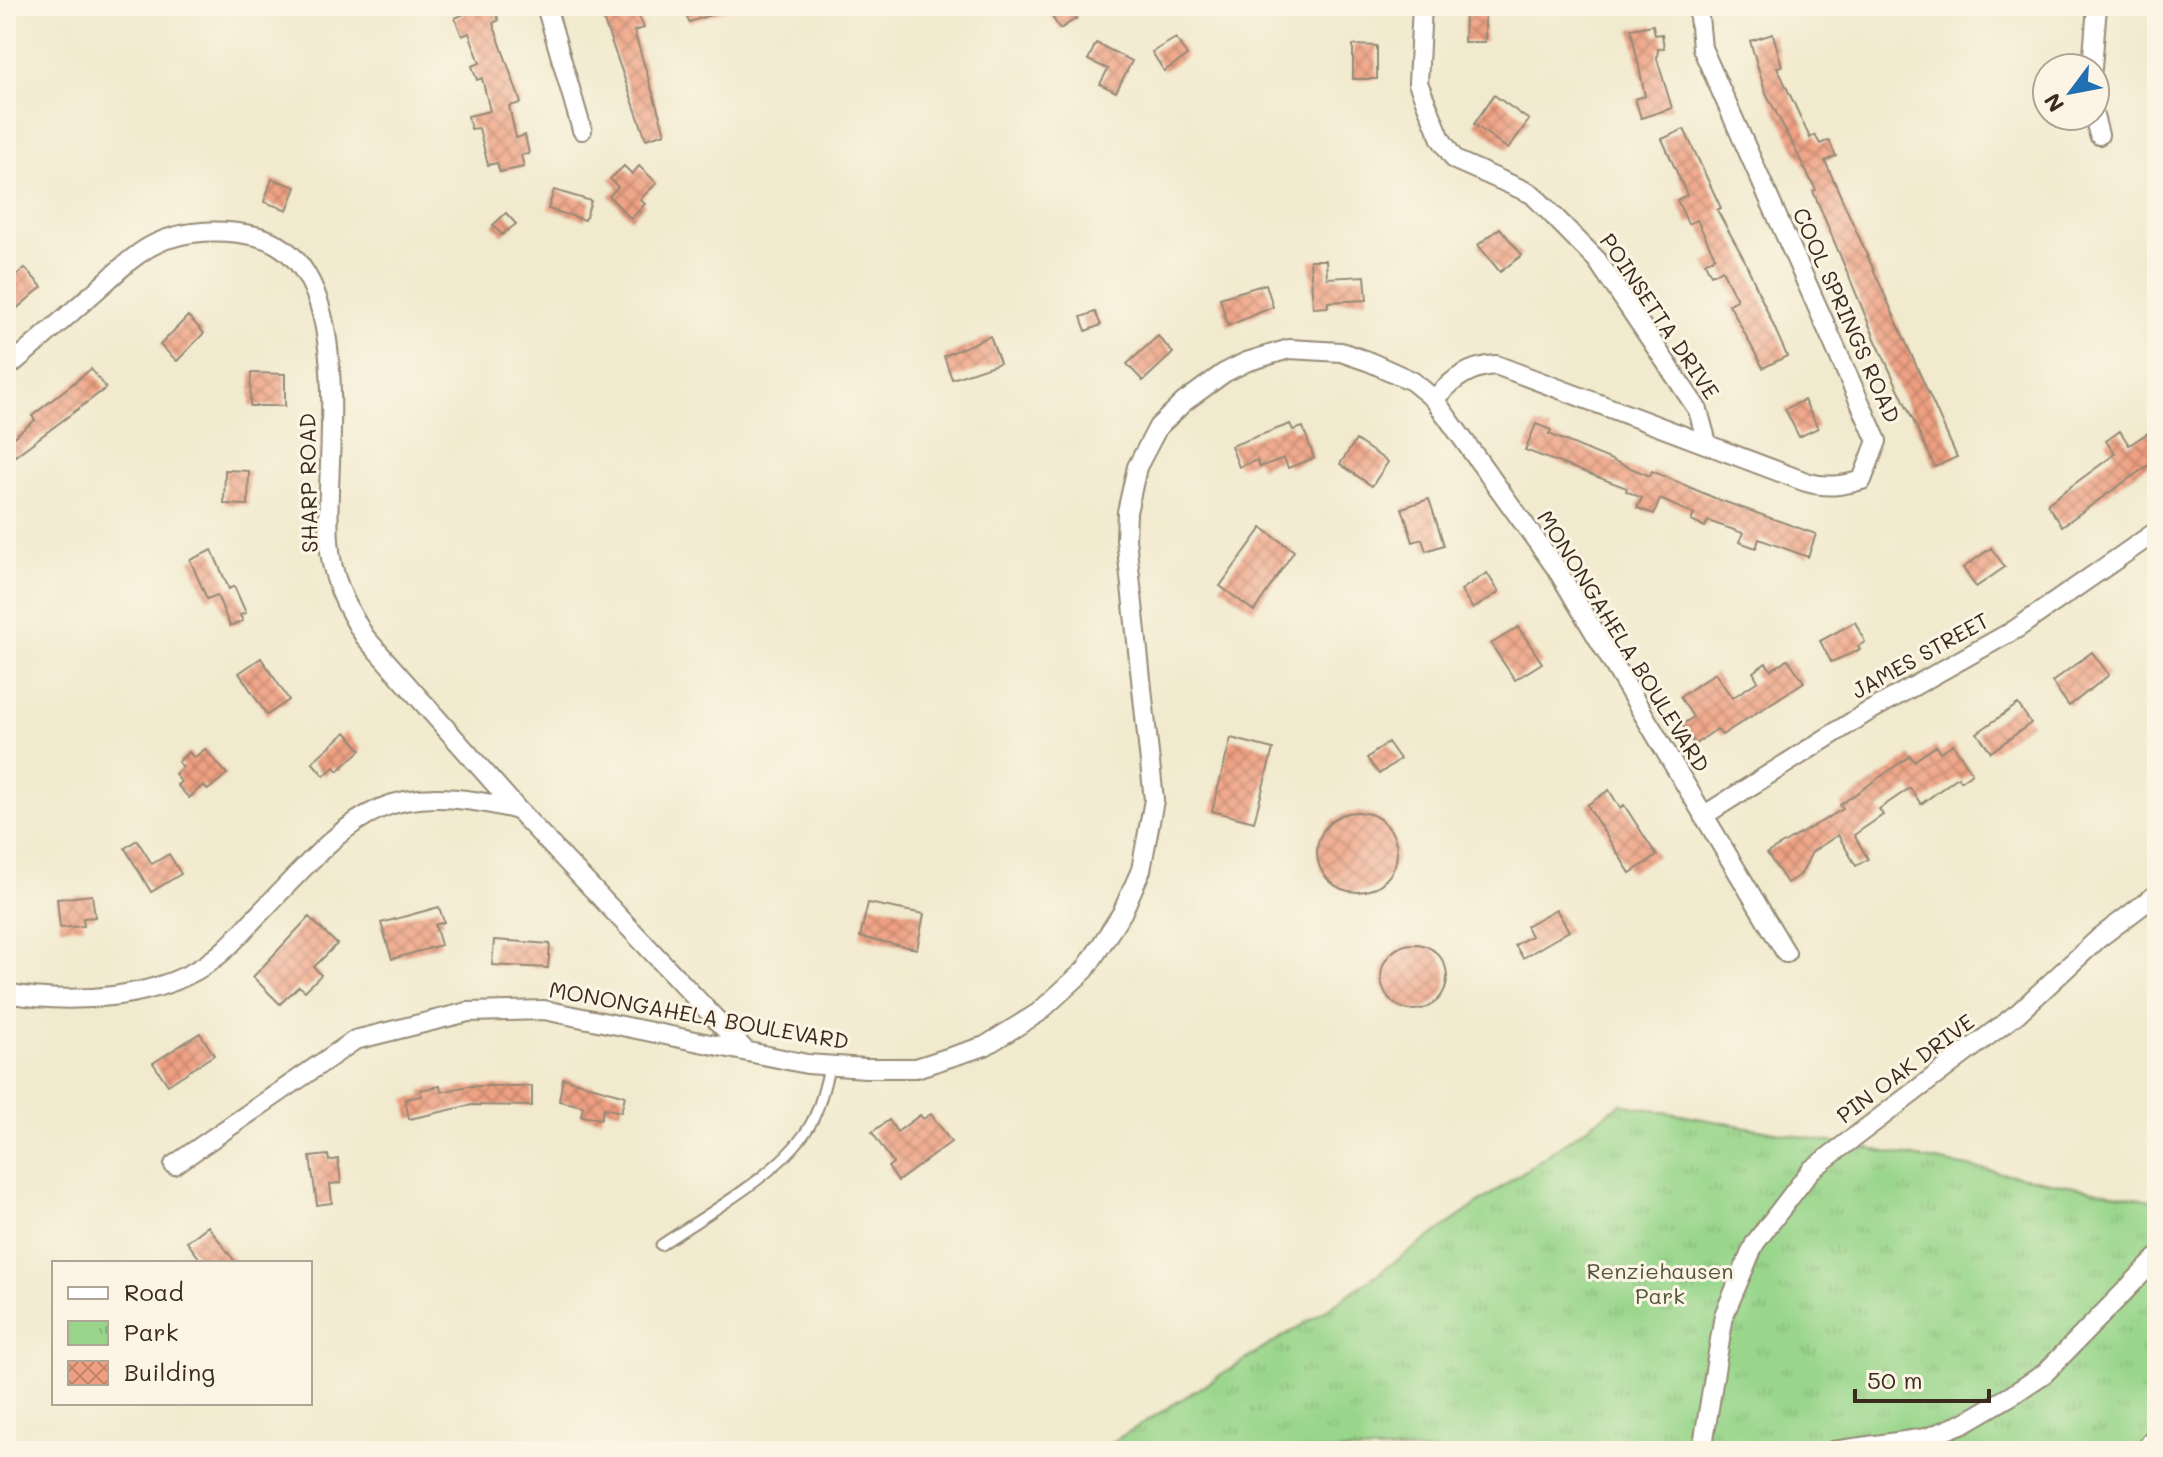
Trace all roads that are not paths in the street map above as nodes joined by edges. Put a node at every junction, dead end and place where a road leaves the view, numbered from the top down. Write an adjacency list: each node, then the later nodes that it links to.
1 (546, 6): 6 (street)
2 (1422, 6): 11 (street, POINSETTA DRIVE)
3 (1698, 6): 11 (street, COOL SPRINGS ROAD)
4 (2097, 6): 5 (street)
5 (2093, 52)
6 (582, 130)
7 (2098, 132): 8 (street)
8 (2099, 135)
9 (6, 369): 13 (street, SHARP ROAD)
10 (1434, 399): 11 (street, COOL SPRINGS ROAD); 14 (street, MONONGAHELA BOULEVARD); 19 (street, MONONGAHELA BOULEVARD)
11 (1707, 443)
12 (2157, 531): 14 (street, JAMES STREET)
13 (518, 810): 17 (street); 18 (street, SHARP ROAD)
14 (1703, 816): 16 (street, MONONGAHELA BOULEVARD)
15 (2157, 894): 24 (street, PIN OAK DRIVE)
16 (1786, 953)
17 (6, 993)
18 (743, 1048): 19 (street, MONONGAHELA BOULEVARD); 20 (street, MONONGAHELA BOULEVARD)
19 (830, 1065): 21 (lane)
20 (174, 1165)
21 (661, 1245)
22 (2157, 1258): 25 (street)
23 (2157, 1433): 26 (street)
24 (1702, 1451)
25 (1833, 1451)
26 (2145, 1451)

